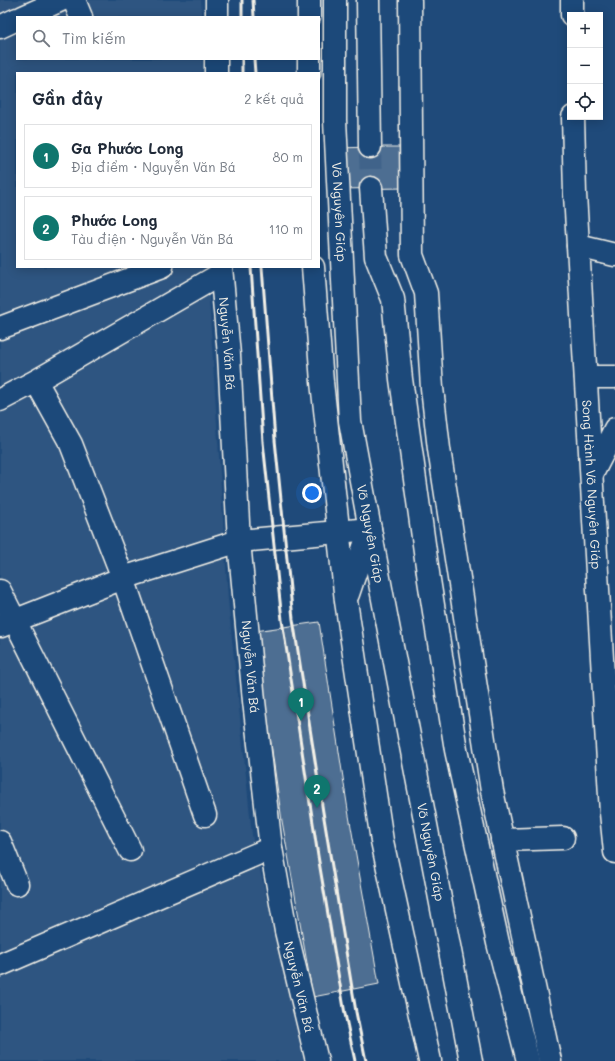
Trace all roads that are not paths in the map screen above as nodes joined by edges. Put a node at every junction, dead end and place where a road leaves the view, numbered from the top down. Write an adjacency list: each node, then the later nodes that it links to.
1 (61, 0): 10 (main road)
2 (74, 0): 11 (main road)
3 (217, 0): 12 (main road)
4 (309, 0): 13 (main road)
5 (335, 0): 36 (main road, Võ Nguyên Giáp)
6 (368, 0): 21 (main road)
7 (572, 0): 9 (main road)
8 (411, 3): 24 (main road)
9 (572, 12)
10 (25, 16)
11 (81, 16)
12 (217, 16)
13 (309, 16)
14 (16, 20): 15 (main road)
15 (0, 27)
16 (216, 60): 18 (main road)
17 (309, 60): 19 (main road)
18 (216, 72)
19 (309, 72)
20 (573, 120): 23 (main road, Song Hành Võ Nguyên Giáp)
21 (370, 147)
22 (371, 188): 29 (main road)
23 (578, 246): 25 (main road); 31 (main road, Song Hành Võ Nguyên Giáp)
24 (412, 255): 29 (main road); 48 (main road)
25 (615, 255)
26 (159, 268): 30 (main road)
27 (313, 268): 34 (main road)
28 (221, 270): 33 (main road); 41 (main road, Nguyễn Văn Bá)
29 (393, 299): 58 (main road)
30 (0, 328)
31 (586, 377): 32 (main road); 38 (main road, Song Hành Võ Nguyên Giáp)
32 (615, 377)
33 (36, 381): 35 (main road); 42 (main road)
34 (322, 382): 36 (main road); 40 (main road)
35 (0, 400)
36 (350, 421): 39 (main road, Võ Nguyên Giáp)
37 (615, 429): 38 (main road)
38 (592, 474): 52 (main road, Song Hành Võ Nguyên Giáp)
39 (370, 529): 40 (main road); 44 (main road); 57 (main road, Võ Nguyên Giáp)
40 (338, 531): 41 (main road); 44 (main road)
41 (239, 541): 42 (main road); 50 (main road, Nguyễn Văn Bá)
42 (123, 578): 45 (main road); 46 (main road)
43 (0, 591): 45 (main road)
44 (346, 601): 56 (main road)
45 (7, 624): 51 (main road)
46 (205, 815)
47 (563, 838): 48 (main road)
48 (502, 840): 59 (main road)
49 (0, 842): 53 (main road)
50 (271, 848): 54 (main road); 55 (main road, Nguyễn Văn Bá)
51 (130, 850)
52 (615, 852)
53 (17, 884)
54 (0, 965)
55 (317, 1061)
56 (430, 1061)
57 (471, 1061)
58 (528, 1061)
59 (550, 1061)

